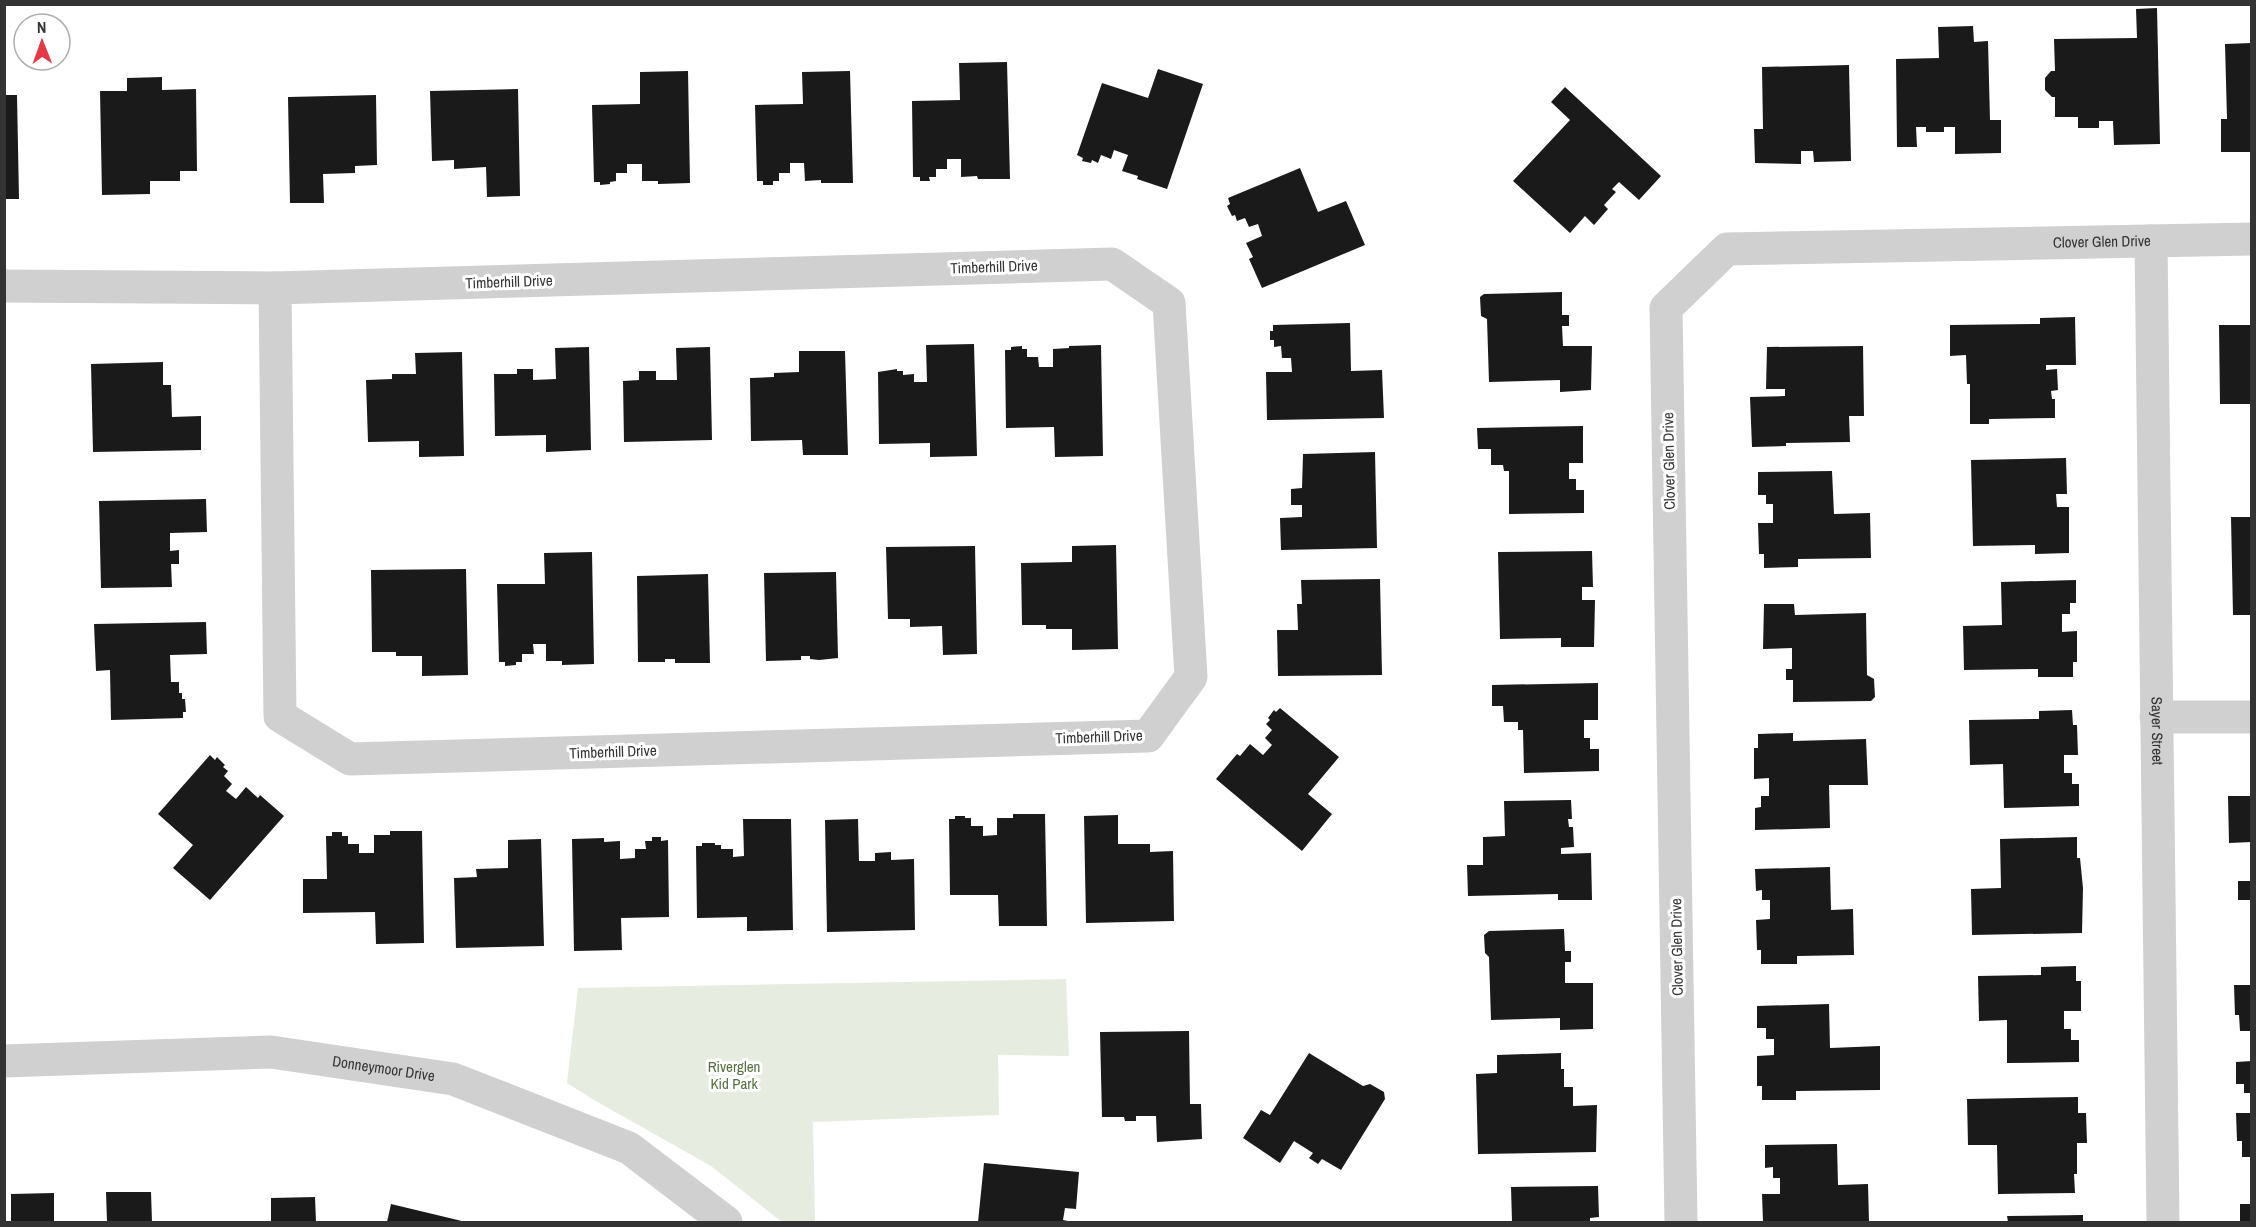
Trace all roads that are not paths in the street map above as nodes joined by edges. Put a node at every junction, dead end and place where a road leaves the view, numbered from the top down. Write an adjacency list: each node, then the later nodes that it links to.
1 (2252, 239): 2 (street, Clover Glen Drive)
2 (2151, 241): 5 (street, Sayer Street); 9 (street, Clover Glen Drive)
3 (4, 286): 4 (street, Timberhill Drive)
4 (275, 288): 4 (street, Timberhill Drive)
5 (2156, 717): 6 (street); 10 (street, Sayer Street)
6 (2252, 717)
7 (4, 1061): 8 (street, Donneymoor Drive)
8 (726, 1222)
9 (1681, 1222)
10 (2163, 1222)

